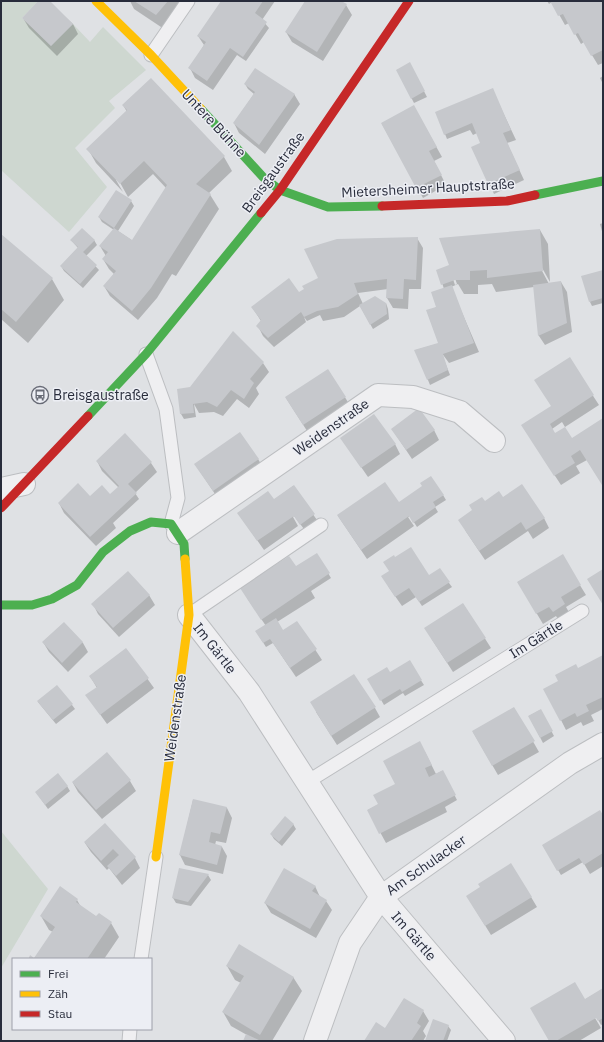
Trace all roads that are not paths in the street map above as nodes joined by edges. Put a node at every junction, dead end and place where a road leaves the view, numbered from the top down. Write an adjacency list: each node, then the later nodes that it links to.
1 (96, 1): 4 (street, Untere Bühne)
2 (188, 1): 4 (lane)
3 (409, 1): 6 (street, Breisgaustraße)
4 (151, 54): 6 (street, Untere Bühne)
5 (603, 181): 6 (street, Mietersheimer Hauptstraße)
6 (280, 190): 7 (street, Breisgaustraße)
7 (146, 354): 9 (street, Breisgaustraße); 13 (lane)
8 (494, 441): 13 (street, Weidenstraße)
9 (24, 484): 10 (street); 11 (street, Breisgaustraße)
10 (1, 489)
11 (1, 508)
12 (321, 525): 16 (lane)
13 (175, 529): 14 (street); 16 (street, Weidenstraße)
14 (1, 605)
15 (582, 611): 18 (lane, Im Gärtle)
16 (189, 615): 18 (street, Im Gärtle); 19 (street, Weidenstraße)
17 (603, 744): 20 (street, Am Schulacker)
18 (307, 782): 20 (street, Im Gärtle)
19 (156, 857): 21 (lane)
20 (381, 897): 24 (street, Am Schulacker); 25 (street, Im Gärtle)
21 (141, 958)
22 (130, 1030): 23 (lane)
23 (129, 1041)
24 (315, 1041)
25 (504, 1041)

